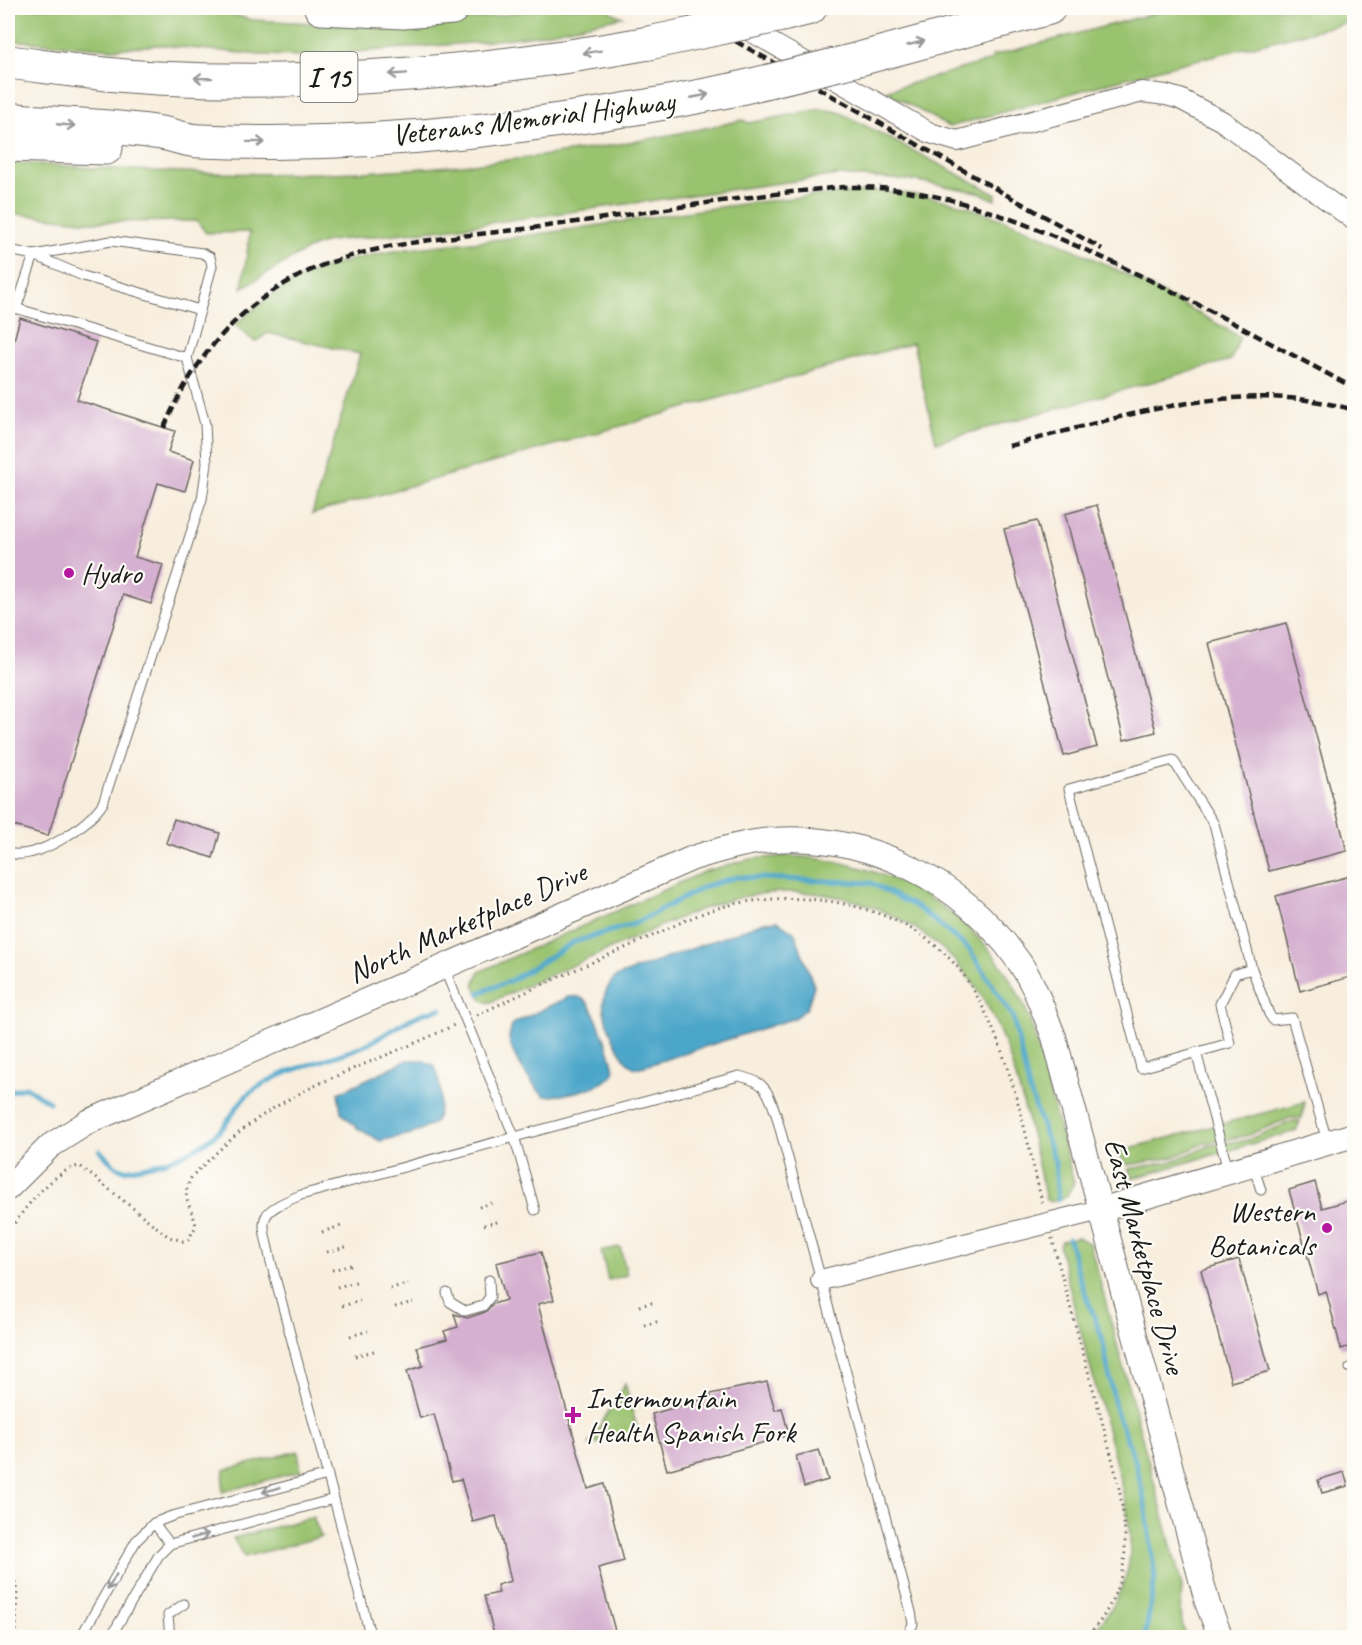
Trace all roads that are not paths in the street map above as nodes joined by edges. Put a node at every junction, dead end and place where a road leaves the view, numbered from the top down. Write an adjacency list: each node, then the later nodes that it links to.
1 (321, 8): 2 (highway)
2 (452, 8)
3 (710, 8): 10 (street)
4 (1049, 8): 8 (highway, Veterans Memorial Highway / I 15, one-way to 4, bridge)
5 (796, 11): 6 (highway, Veterans Memorial Highway / I 15, one-way to 6, bridge)
6 (8, 62)
7 (8, 119): 8 (highway, Veterans Memorial Highway / I 15, one-way to 8)
8 (197, 141): 9 (highway)
9 (8, 145)
10 (1354, 220)
11 (8, 250): 12 (lane)
12 (34, 255): 13 (lane); 14 (lane); 14 (lane)
13 (12, 307): 15 (lane)
14 (200, 310): 15 (lane)
15 (187, 358): 16 (lane)
16 (8, 852)
17 (974, 909): 18 (street, North Marketplace Drive); 29 (street, East Marketplace Drive)
18 (443, 967): 22 (lane); 26 (street, North Marketplace Drive)
19 (1252, 969): 20 (lane); 20 (lane); 23 (lane)
20 (1197, 1052): 25 (lane)
21 (1354, 1135): 23 (street)
22 (514, 1136): 28 (lane); 31 (lane); 33 (lane)
23 (1328, 1143): 24 (street)
24 (1253, 1165): 25 (street); 27 (lane)
25 (1228, 1173): 29 (street)
26 (8, 1188)
27 (1261, 1190)
28 (535, 1210)
29 (1100, 1210): 31 (street); 43 (street, East Marketplace Drive)
30 (489, 1280): 32 (lane)
31 (821, 1280): 42 (lane)
32 (447, 1293)
33 (328, 1475): 34 (lane); 35 (lane, one-way to 35)
34 (334, 1499): 36 (lane, one-way to 34); 41 (lane)
35 (154, 1523): 36 (lane); 38 (lane, one-way to 38)
36 (171, 1544): 39 (lane)
37 (184, 1604): 40 (lane)
38 (80, 1638)
39 (110, 1638)
40 (170, 1638)
41 (371, 1638)
42 (906, 1638)
43 (1221, 1638)

